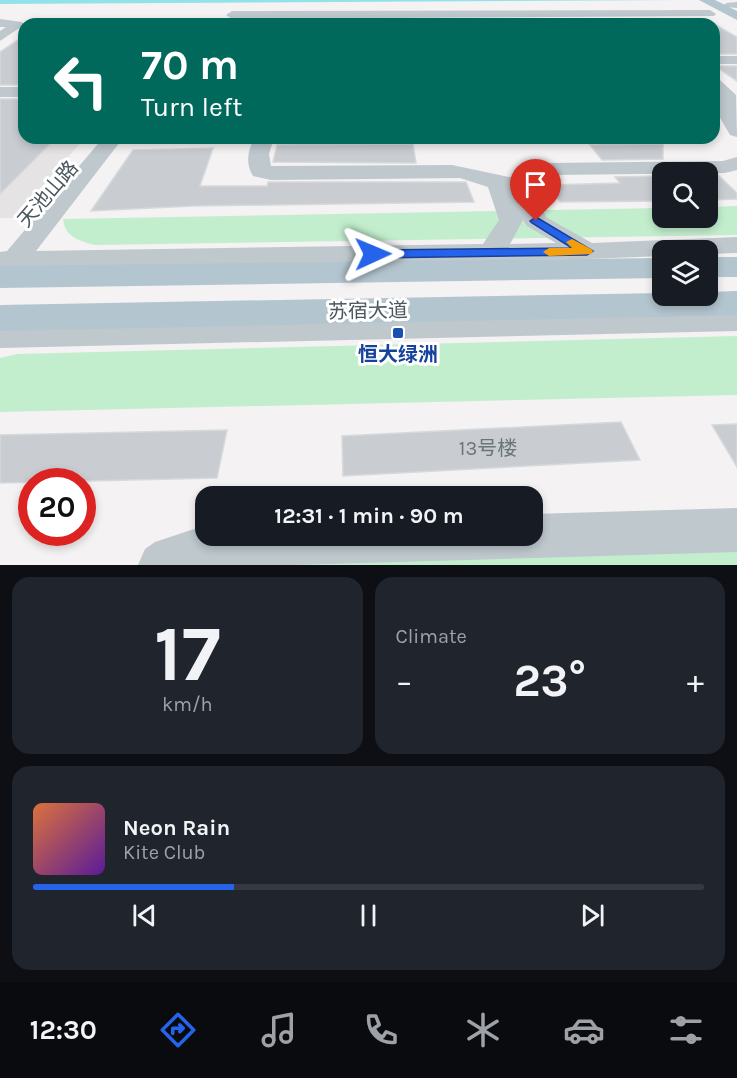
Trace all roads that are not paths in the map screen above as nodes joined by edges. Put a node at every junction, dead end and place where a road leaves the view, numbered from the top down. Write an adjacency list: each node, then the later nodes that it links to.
1 (705, 0): 2 (main road)
2 (732, 7)
3 (710, 14): 5 (street)
4 (232, 15): 6 (street)
5 (606, 15): 7 (street); 8 (street)
6 (274, 18)
7 (562, 18)
8 (611, 18)
9 (0, 23): 10 (street)
10 (0, 37)
11 (720, 57): 12 (street)
12 (737, 58): 13 (street)
13 (720, 59)
14 (720, 88): 17 (street)
15 (0, 92): 16 (street)
16 (18, 92)
17 (737, 131)
18 (92, 144): 26 (street, 天池山路)
19 (108, 144): 26 (street)
20 (262, 144): 22 (street)
21 (736, 164): 22 (street)
22 (509, 183): 24 (street); 25 (street)
23 (737, 245): 24 (street)
24 (587, 251): 25 (street)
25 (492, 252): 26 (street)
26 (3, 266): 29 (main road, 苏宿大道)
27 (718, 267): 28 (main road)
28 (737, 267)
29 (652, 268)
30 (737, 303): 31 (main road, 苏宿大道)
31 (0, 318)
32 (737, 320): 33 (street)
33 (0, 336)
34 (737, 530): 35 (street)
35 (161, 565)

